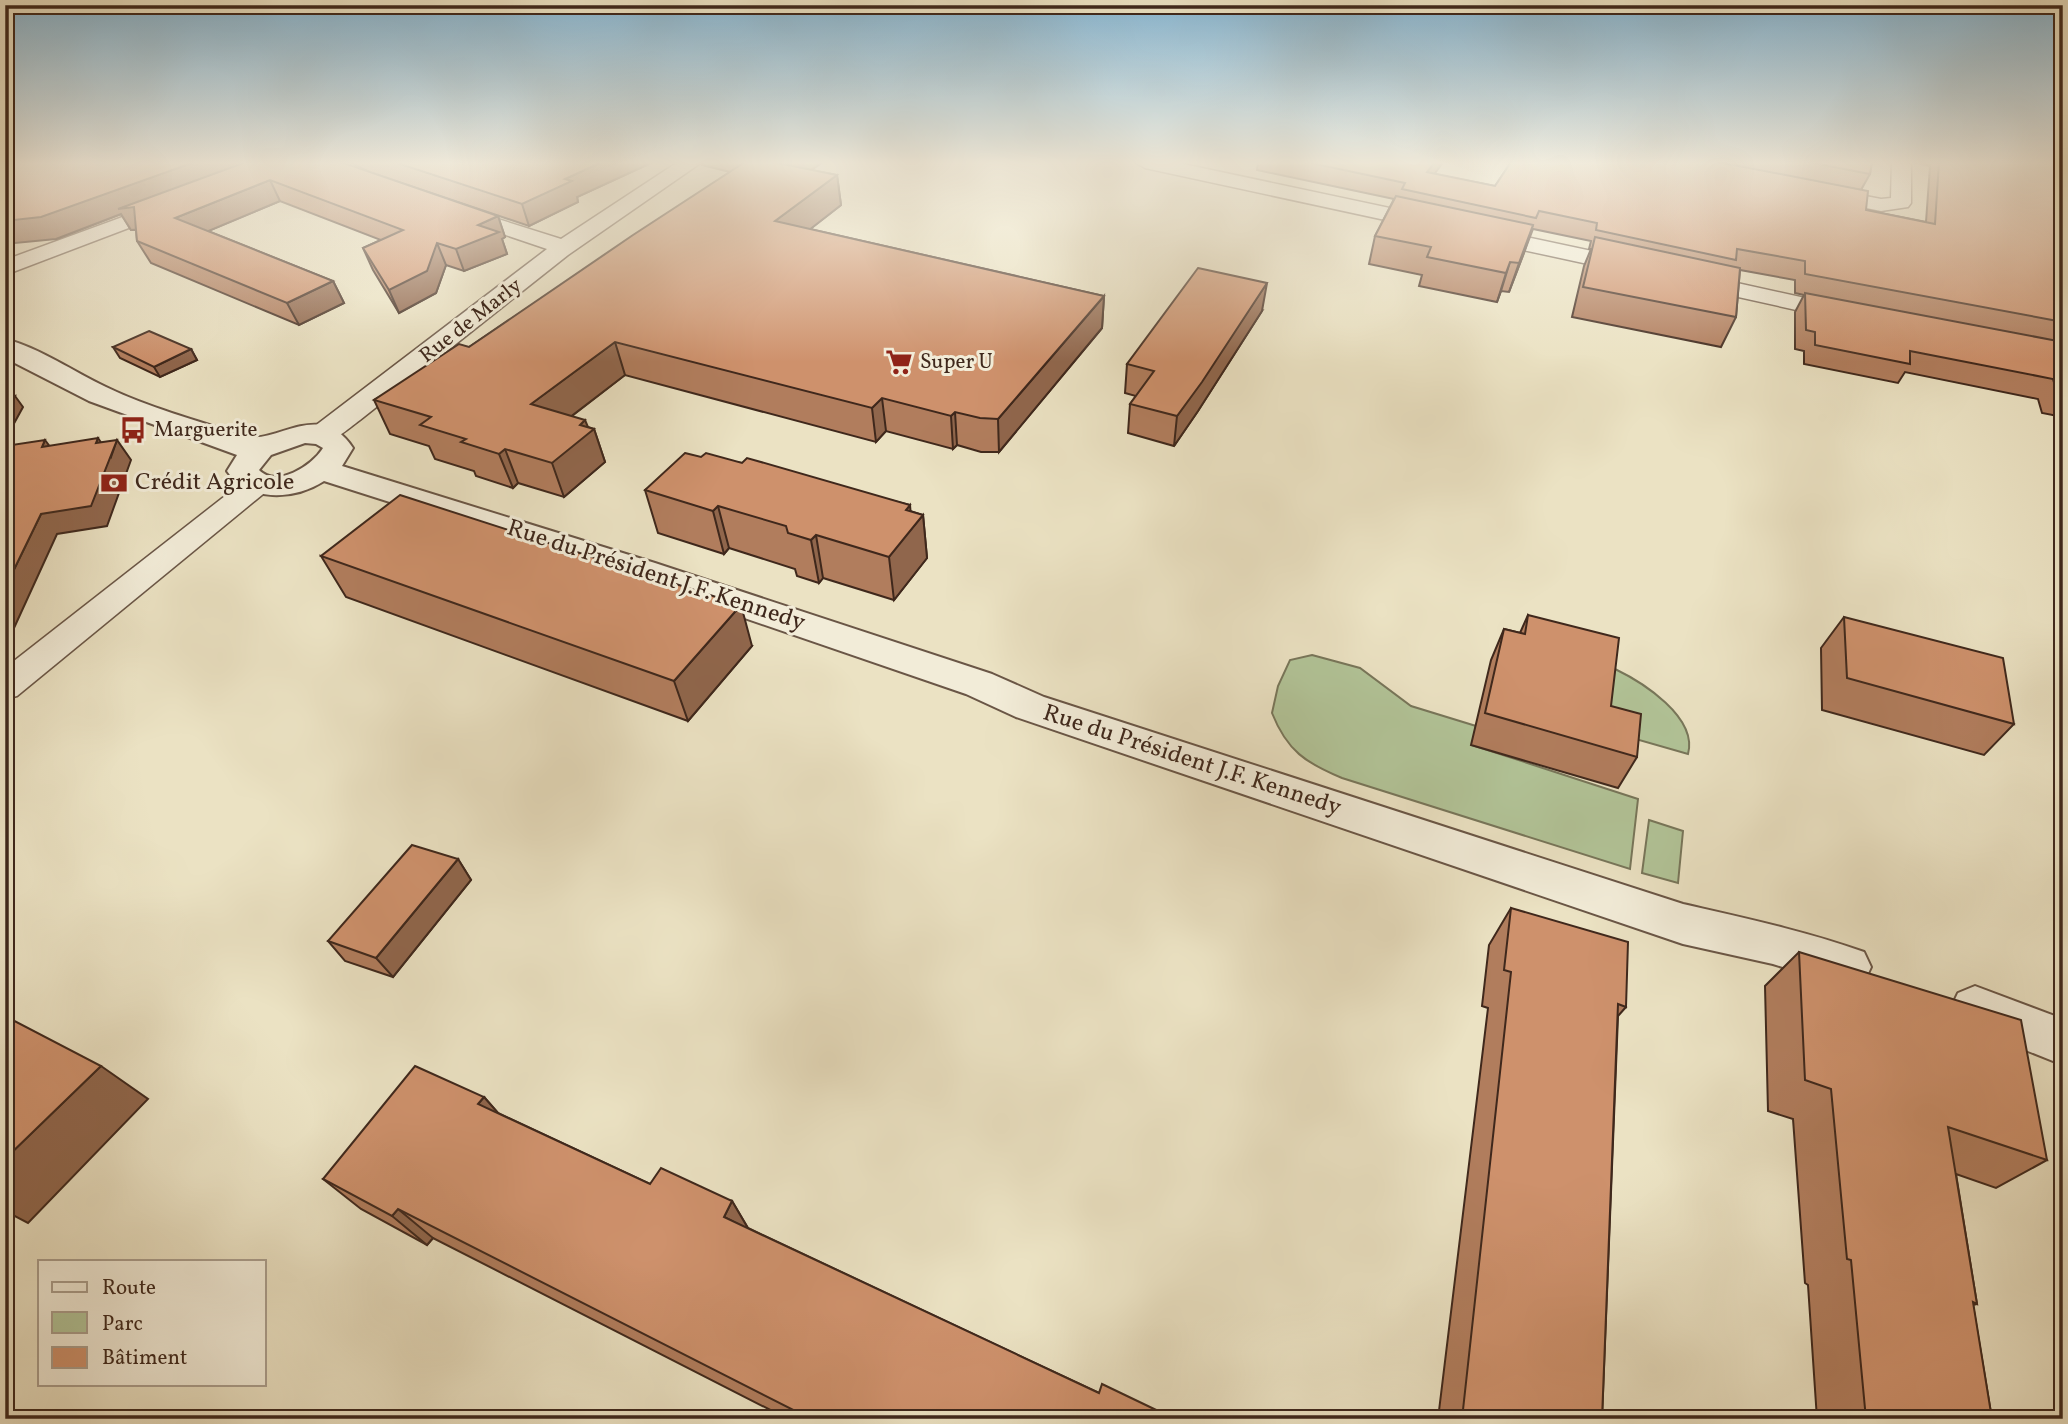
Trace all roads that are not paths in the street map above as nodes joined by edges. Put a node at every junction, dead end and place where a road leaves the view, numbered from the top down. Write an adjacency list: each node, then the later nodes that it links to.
1 (110, 228): 6 (street)
2 (503, 228): 5 (street)
3 (593, 228): 5 (street, Rue de Marly)
4 (1452, 228): 7 (street)
5 (567, 247): 10 (street, Rue de Marly)
6 (5, 268)
7 (1869, 318)
8 (5, 347): 9 (street)
9 (256, 451): 10 (street); 11 (street)
10 (322, 452): 11 (street); 13 (street, Rue du Président J.F. Kennedy)
11 (258, 484): 12 (street)
12 (5, 687)
13 (1876, 976)
14 (1940, 996): 15 (street)
15 (2063, 1042)

